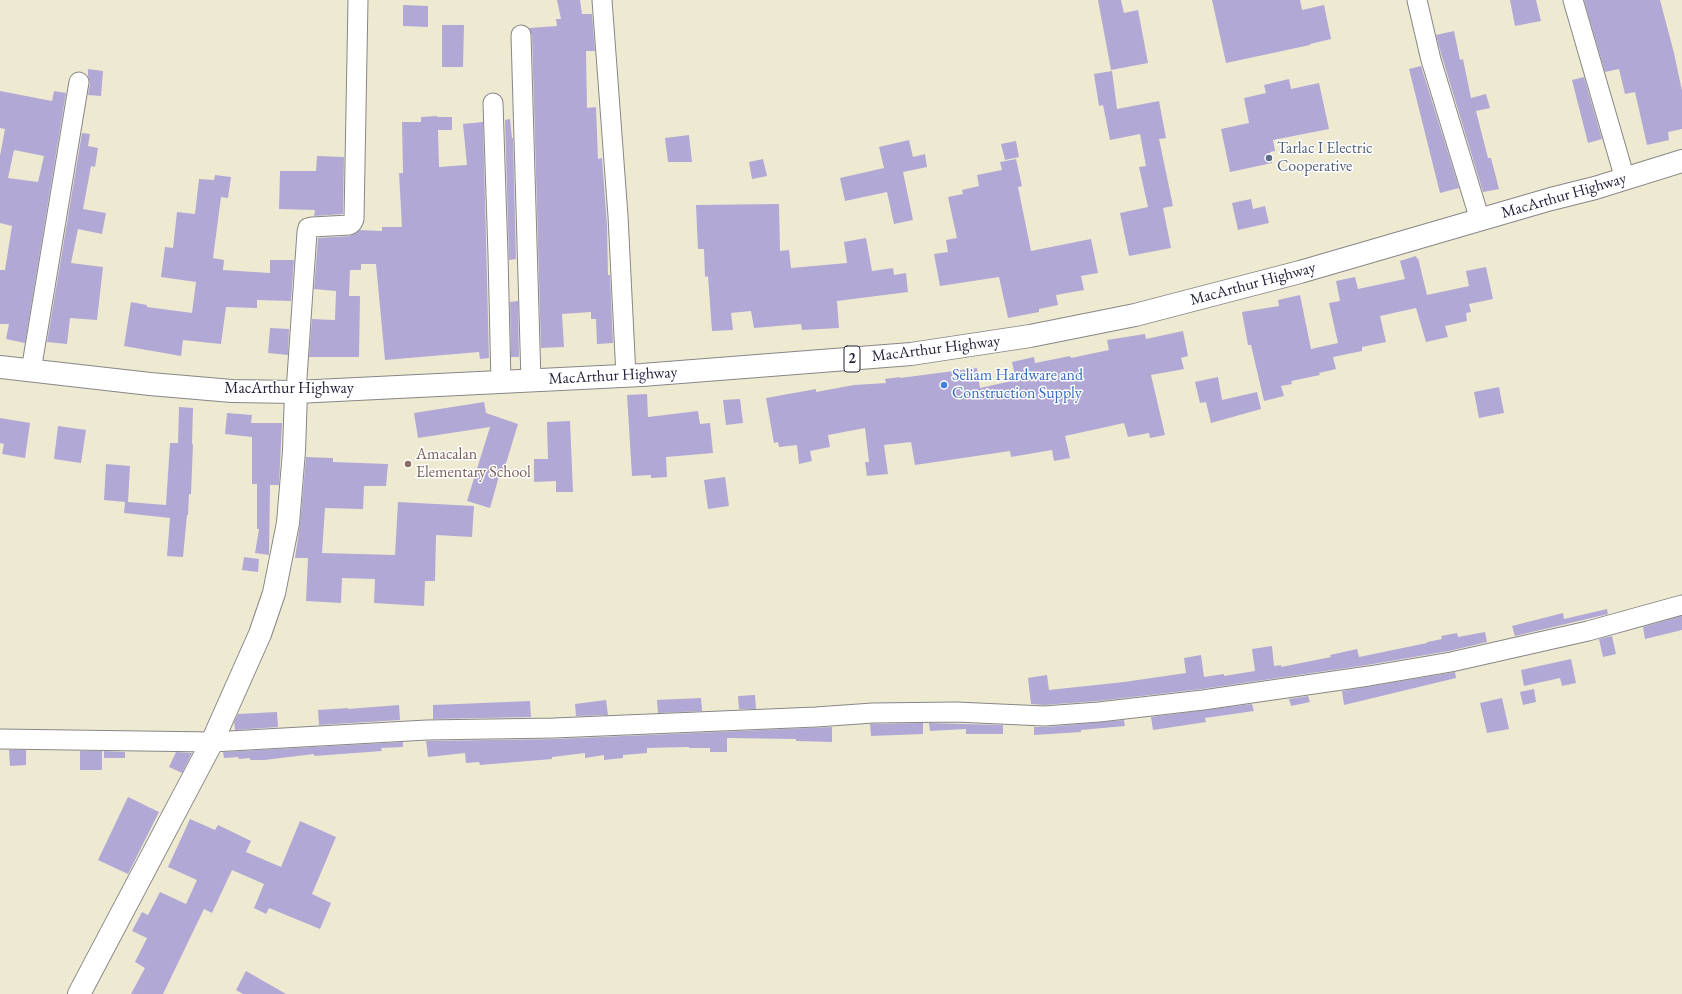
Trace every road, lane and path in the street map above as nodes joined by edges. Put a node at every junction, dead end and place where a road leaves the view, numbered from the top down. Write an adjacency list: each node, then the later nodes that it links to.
1 (358, 0): 16 (street)
2 (602, 0): 13 (street)
3 (1417, 0): 10 (street)
4 (1573, 0): 9 (street)
5 (521, 35): 14 (street)
6 (79, 82): 12 (street)
7 (493, 103): 15 (street)
8 (1682, 161): 9 (main road, MacArthur Highway / 2)
9 (1625, 178): 10 (main road, MacArthur Highway / 2)
10 (1480, 220): 13 (main road, MacArthur Highway / 2)
11 (0, 367): 12 (main road, MacArthur Highway / 2)
12 (31, 371): 16 (main road, MacArthur Highway / 2)
13 (626, 376): 14 (main road, MacArthur Highway / 2)
14 (531, 381): 15 (main road, MacArthur Highway / 2)
15 (500, 382): 16 (main road, MacArthur Highway / 2)
16 (296, 392): 19 (main road)
17 (1682, 605): 19 (street)
18 (0, 739): 19 (street)
19 (212, 742): 20 (main road)
20 (79, 994)

